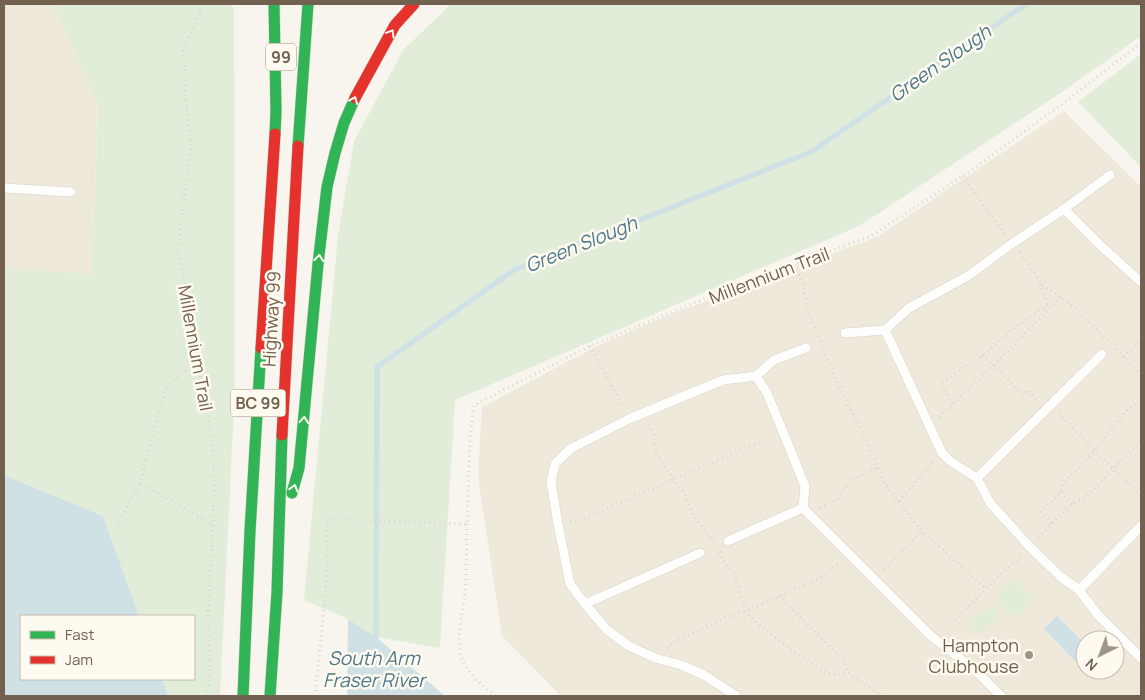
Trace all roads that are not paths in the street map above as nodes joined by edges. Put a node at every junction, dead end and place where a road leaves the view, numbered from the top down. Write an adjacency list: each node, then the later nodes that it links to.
1 (274, 4): 5 (highway, Highway 99 / BC 99)
2 (308, 4): 19 (highway, Highway 99 / BC 99)
3 (414, 4): 19 (highway, one-way to 3)
4 (286, 16): 5 (highway, 99)
5 (276, 111): 25 (highway, Highway 99 / BC 99)
6 (1110, 175): 9 (lane)
7 (4, 188): 8 (lane)
8 (71, 192)
9 (1064, 209): 10 (lane); 11 (lane)
10 (1141, 282)
11 (885, 330): 12 (lane); 16 (lane)
12 (845, 333)
13 (806, 348): 15 (lane)
14 (1102, 354): 16 (lane)
15 (756, 376): 17 (lane); 23 (lane)
16 (977, 478): 22 (lane)
17 (806, 511): 20 (lane); 28 (lane)
18 (1141, 526): 22 (lane)
19 (279, 541): 26 (highway, Highway 99 / BC 99)
20 (728, 541)
21 (700, 553): 23 (lane)
22 (1079, 590): 24 (lane)
23 (585, 604): 27 (lane)
24 (1141, 658)
25 (243, 696)
26 (270, 696)
27 (736, 696)
28 (1001, 696)

